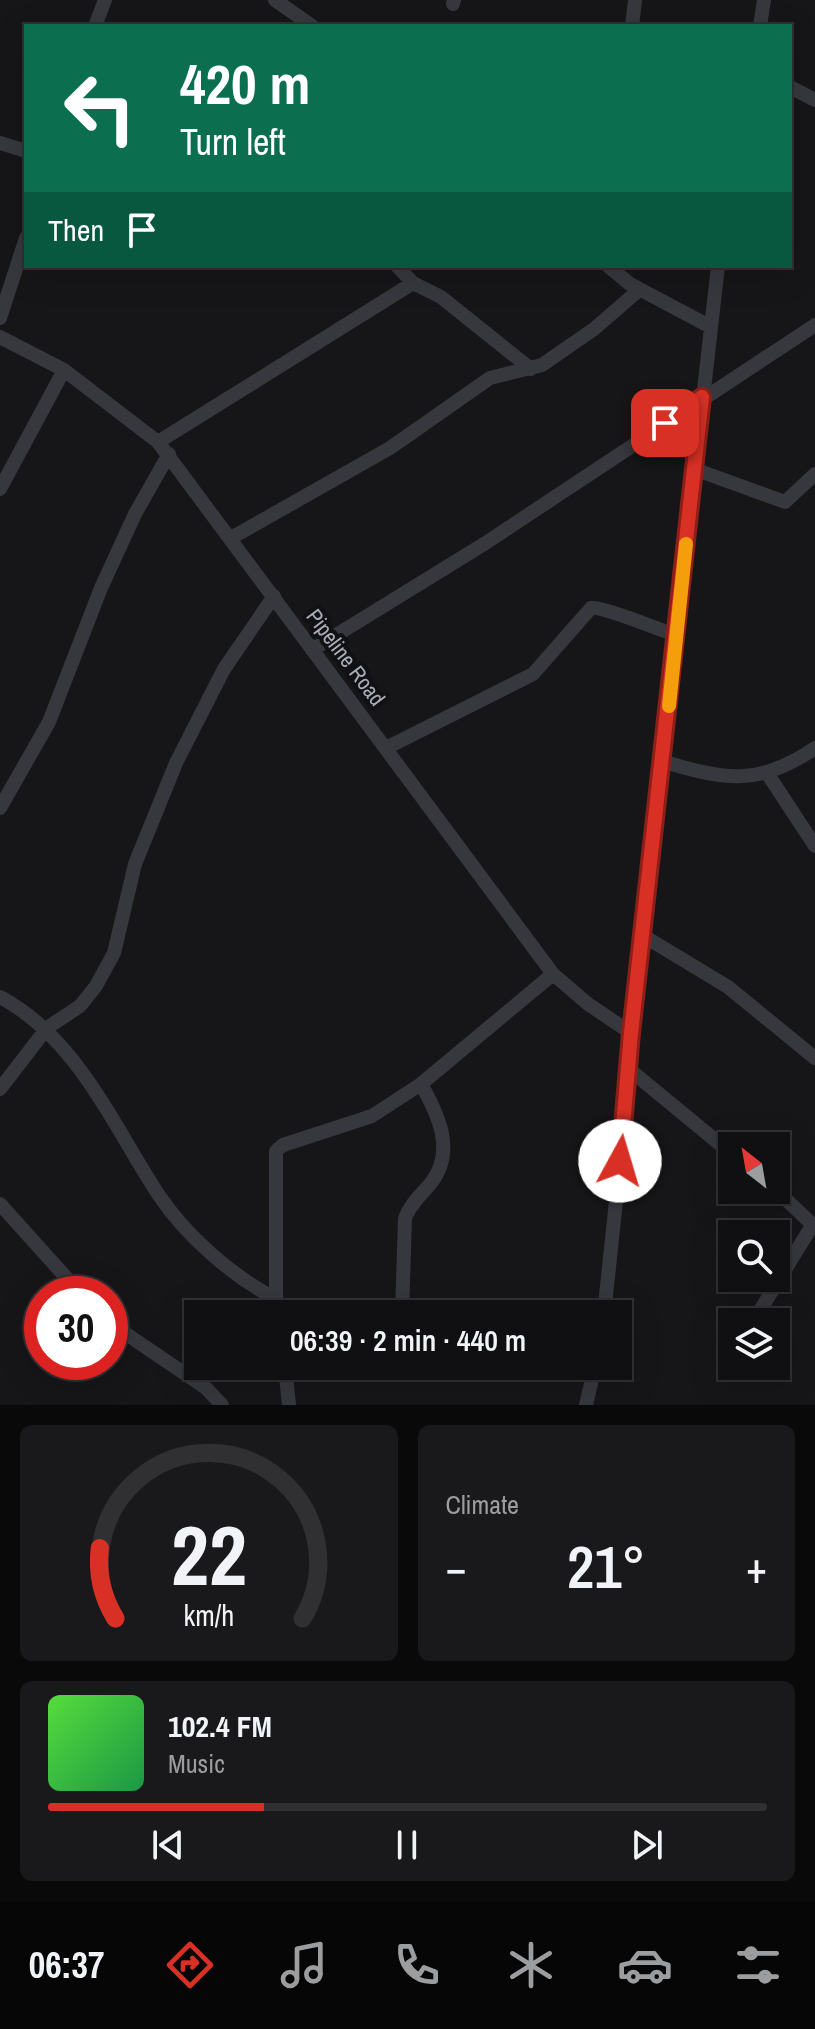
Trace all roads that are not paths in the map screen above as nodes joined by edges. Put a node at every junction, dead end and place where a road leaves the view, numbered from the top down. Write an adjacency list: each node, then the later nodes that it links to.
1 (105, 0): 5 (street)
2 (275, 0): 6 (street)
3 (635, 0): 7 (street)
4 (764, 0): 8 (street)
5 (96, 24)
6 (309, 24)
7 (632, 24)
8 (760, 24)
9 (792, 88): 10 (street)
10 (815, 100)
11 (0, 143): 12 (street)
12 (24, 150)
13 (24, 244): 19 (street)
14 (399, 268): 17 (street)
15 (611, 268): 18 (street)
16 (718, 268): 21 (street)
17 (413, 283): 23 (street); 28 (street)
18 (639, 290): 21 (street); 24 (street)
19 (0, 318)
20 (815, 325): 27 (street)
21 (711, 327): 27 (street)
22 (0, 337): 25 (street, Pipeline Road)
23 (508, 348): 24 (street); 26 (street)
24 (531, 369): 26 (street)
25 (64, 370): 28 (street, Pipeline Road); 32 (street)
26 (501, 373): 33 (street)
27 (702, 397): 30 (street); 36 (street)
28 (158, 442): 29 (street, Pipeline Road)
29 (169, 454): 33 (street, Pipeline Road); 41 (street)
30 (694, 469): 31 (street); 35 (street)
31 (815, 474)
32 (0, 489)
33 (231, 538): 34 (street, Pipeline Road)
34 (274, 596): 36 (street, Pipeline Road); 46 (street)
35 (676, 635): 37 (street); 39 (street)
36 (312, 650): 37 (street, Pipeline Road)
37 (386, 748): 44 (street, Pipeline Road)
38 (815, 748): 40 (street)
39 (662, 761): 40 (street); 43 (street)
40 (767, 773): 42 (street)
41 (0, 808)
42 (815, 846)
43 (642, 935): 47 (street); 48 (street)
44 (553, 974): 47 (street, Pipeline Road); 50 (street)
45 (0, 997): 46 (street)
46 (47, 1028): 51 (street); 57 (street)
47 (631, 1033): 49 (street)
48 (815, 1058)
49 (630, 1070): 52 (street); 60 (street)
50 (421, 1084): 58 (street); 59 (street)
51 (0, 1089)
52 (718, 1142)
53 (790, 1203): 55 (street)
54 (0, 1204): 56 (street)
55 (814, 1225): 61 (street)
56 (65, 1276)
57 (269, 1300)
58 (277, 1300)
59 (402, 1300)
60 (605, 1300)
61 (762, 1308)
62 (128, 1335): 65 (street)
63 (286, 1380): 66 (street)
64 (592, 1380): 67 (street)
65 (222, 1405)
66 (289, 1405)
67 (586, 1405)

